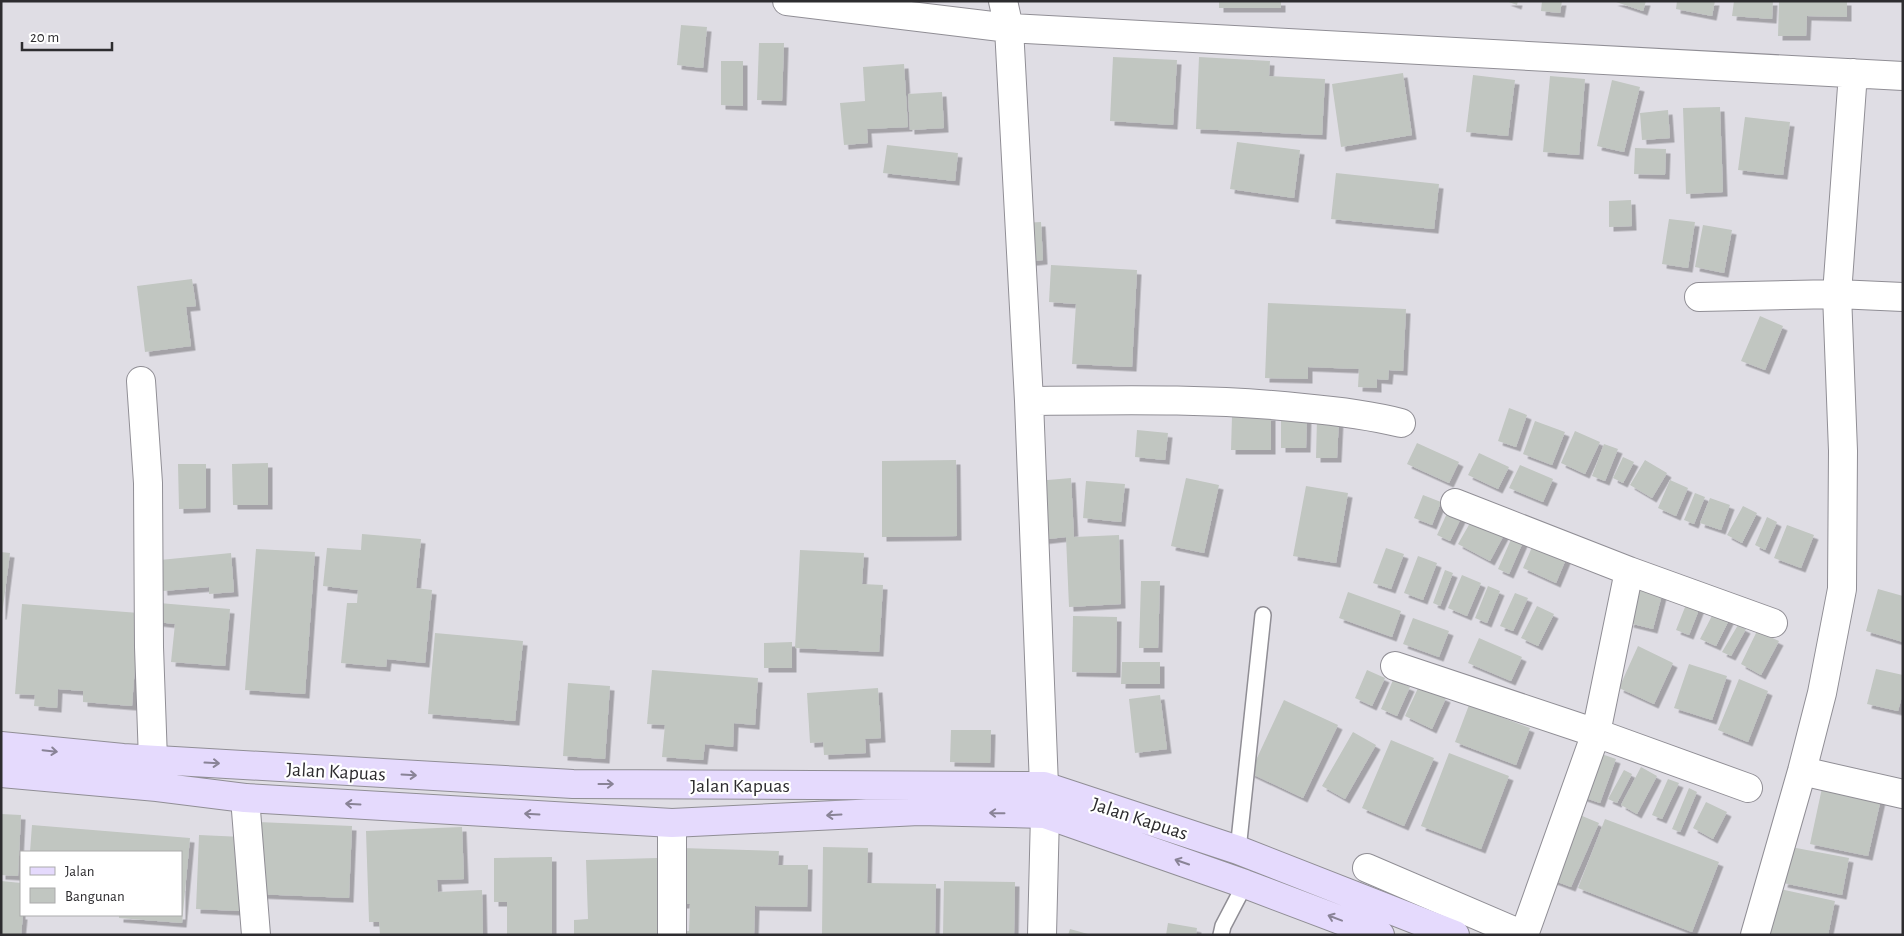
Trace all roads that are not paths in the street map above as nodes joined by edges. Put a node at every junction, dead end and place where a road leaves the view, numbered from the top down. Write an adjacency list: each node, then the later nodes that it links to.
1 (787, 1): 3 (street)
2 (1003, 1): 3 (street)
3 (1009, 28): 4 (street); 10 (street)
4 (1853, 73): 5 (street); 6 (street)
5 (1903, 76)
6 (1837, 294): 7 (street); 8 (street); 20 (street)
7 (1699, 297)
8 (1903, 298)
9 (141, 381): 19 (street)
10 (1029, 401): 11 (street); 23 (street)
11 (1401, 423)
12 (1455, 502): 13 (street)
13 (1629, 571): 15 (street); 17 (street)
14 (1264, 615): 30 (lane)
15 (1773, 623)
16 (1395, 666): 17 (street)
17 (1596, 733): 24 (street); 39 (street)
18 (1, 746): 19 (street, Jalan Kapuas, one-way to 19)
19 (153, 760): 22 (street, Jalan Kapuas, one-way to 22)
20 (1802, 771): 25 (street); 40 (street)
21 (1, 773): 26 (street, Jalan Kapuas)
22 (573, 784): 23 (street, Jalan Kapuas, one-way to 23); 28 (street)
23 (1044, 786): 30 (street, Jalan Kapuas)
24 (1748, 788)
25 (1903, 794)
26 (245, 798): 28 (street, Jalan Kapuas, one-way to 26); 33 (street)
27 (1045, 814): 29 (street, Jalan Kapuas, one-way to 29); 32 (street, Jalan Kapuas, one-way to 27); 35 (street)
28 (570, 816): 29 (street, Jalan Kapuas)
29 (672, 822): 34 (street)
30 (1238, 850): 38 (street, Jalan Kapuas)
31 (1367, 868): 39 (street)
32 (1245, 884): 36 (lane); 37 (street, Jalan Kapuas, one-way to 32)
33 (256, 935)
34 (672, 935)
35 (1042, 935)
36 (1221, 935)
37 (1380, 935)
38 (1455, 935)
39 (1524, 935)
40 (1755, 935)

